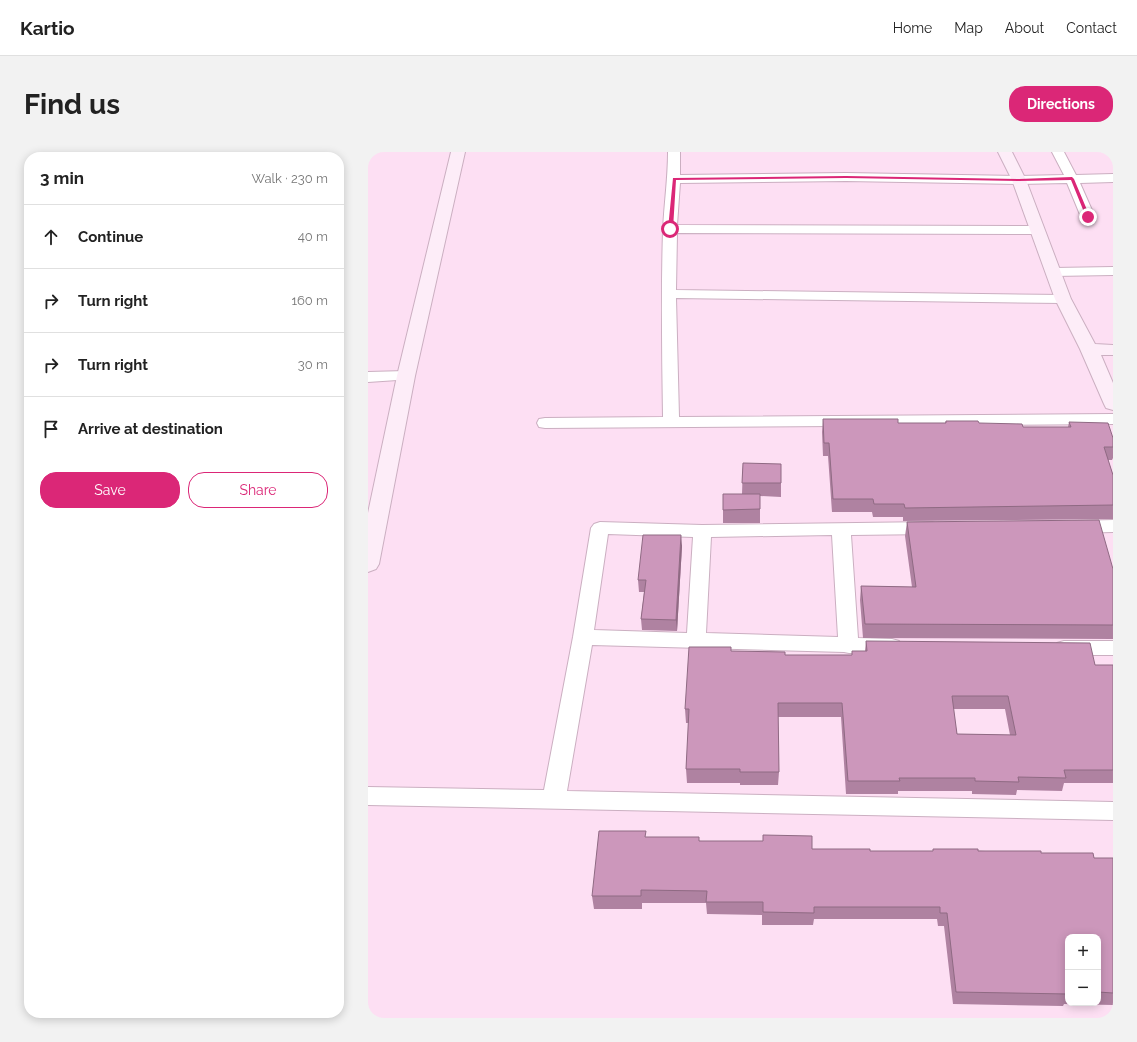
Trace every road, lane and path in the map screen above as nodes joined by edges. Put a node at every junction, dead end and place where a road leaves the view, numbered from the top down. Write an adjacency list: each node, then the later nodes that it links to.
1 (458, 152): 18 (street)
2 (674, 152): 6 (street)
3 (1004, 152): 8 (street)
4 (1058, 152): 7 (street)
5 (1113, 178): 7 (street)
6 (674, 179): 8 (street); 10 (street)
7 (1072, 179): 8 (street); 9 (street)
8 (1019, 180): 11 (street)
9 (1088, 217)
10 (670, 229): 11 (street); 14 (street)
11 (1037, 230): 13 (street)
12 (1113, 271): 13 (street)
13 (1054, 272): 15 (street)
14 (669, 294): 15 (street); 22 (street)
15 (1063, 299): 16 (street)
16 (1090, 349): 17 (street); 20 (street)
17 (1113, 350)
18 (406, 376): 19 (street); 29 (street)
19 (368, 377)
20 (1113, 404)
21 (1113, 419): 22 (street)
22 (671, 422): 23 (street)
23 (545, 423)
24 (1113, 526): 25 (street)
25 (1059, 527)
26 (950, 528): 27 (street)
27 (841, 529): 28 (street); 32 (street)
28 (702, 531): 30 (street); 31 (street)
29 (369, 557)
30 (583, 637): 31 (street); 37 (street)
31 (696, 641): 32 (street)
32 (849, 646): 33 (street)
33 (913, 646)
34 (1049, 648): 35 (street)
35 (1113, 648)
36 (368, 796): 37 (street)
37 (554, 799): 38 (street)
38 (1113, 810)

